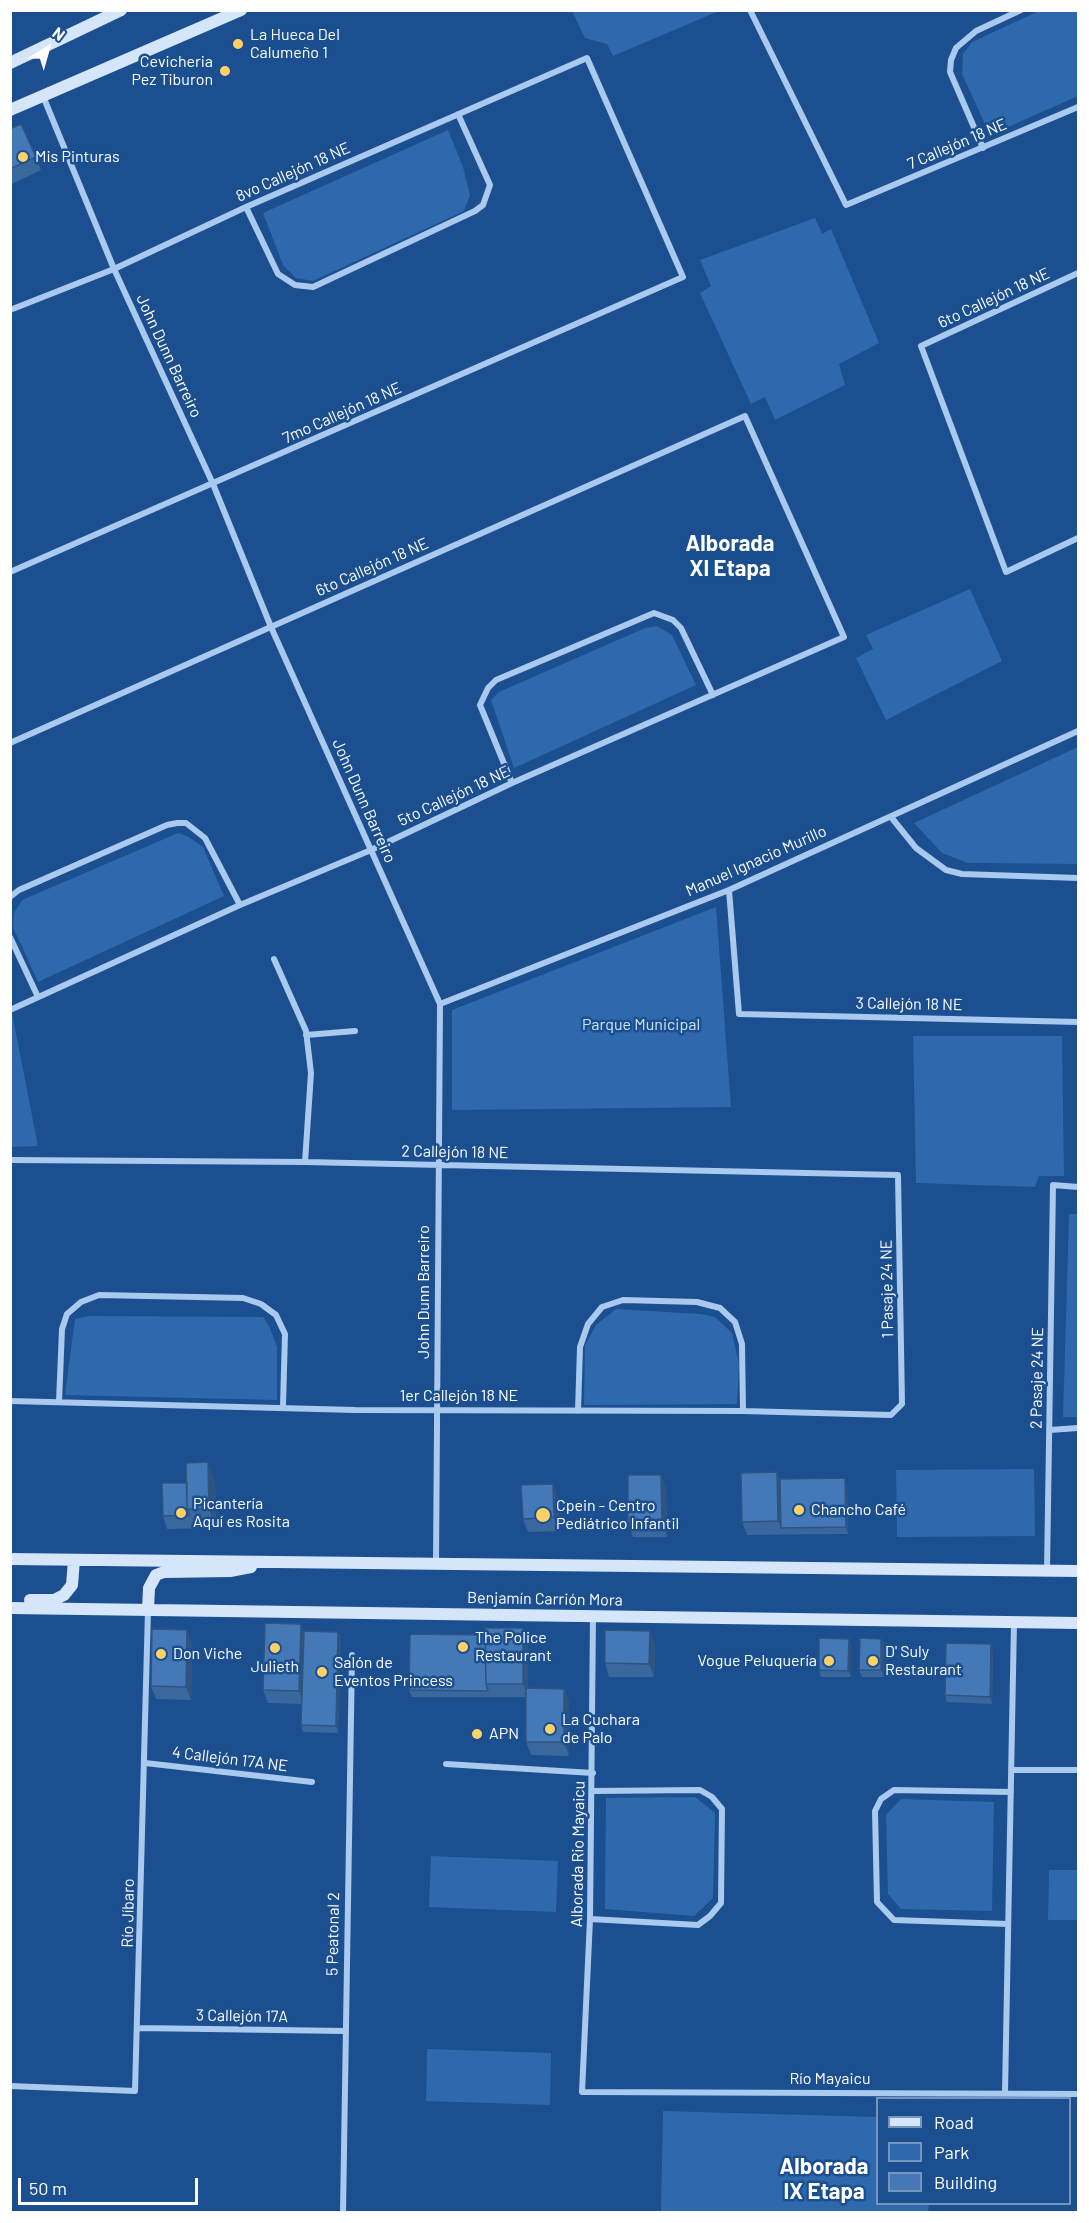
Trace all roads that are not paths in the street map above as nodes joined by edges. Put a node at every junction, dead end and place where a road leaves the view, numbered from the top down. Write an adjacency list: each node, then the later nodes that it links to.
1 (121, 10): 5 (main road)
2 (241, 10): 6 (main road)
3 (750, 10): 10 (street, 7 Callejón 18 NE)
4 (1021, 10): 10 (street)
5 (10, 63)
6 (43, 96): 8 (main road); 12 (street, John Dunn Barreiro)
7 (1078, 107): 10 (street, 7 Callejón 18 NE)
8 (10, 110)
9 (458, 114): 11 (street, 8vo Callejón 18 NE); 11 (street); 14 (street, 8vo Callejón 18 NE)
10 (983, 148)
11 (246, 207): 12 (street, 8vo Callejón 18 NE)
12 (114, 269): 15 (street, 8vo Callejón 18 NE); 16 (street, John Dunn Barreiro)
13 (1078, 273): 17 (street, 6to Callejón 18 NE)
14 (683, 277): 16 (street, 7mo Callejón 18 NE)
15 (10, 310)
16 (213, 484): 18 (street, 7mo Callejón 18 NE); 19 (street, John Dunn Barreiro)
17 (1078, 538)
18 (10, 572)
19 (271, 627): 20 (street, 6to Callejón 18 NE); 23 (street, 6to Callejón 18 NE); 26 (street, John Dunn Barreiro)
20 (844, 637): 21 (street, 5to Callejón 18 NE)
21 (713, 695): 24 (street, 5to Callejón 18 NE); 24 (street)
22 (1078, 731): 25 (street, Manuel Ignacio Murillo)
23 (10, 743)
24 (512, 783): 26 (street, 5to Callejón 18 NE)
25 (891, 817): 27 (street); 28 (street, Manuel Ignacio Murillo)
26 (371, 850): 30 (street, 5to Callejón 18 NE); 34 (street, John Dunn Barreiro)
27 (1078, 878)
28 (729, 890): 34 (street, Manuel Ignacio Murillo); 36 (street, 3 Callejón 18 NE)
29 (10, 897): 30 (street)
30 (240, 905): 33 (street, 5to Callejón 18 NE)
31 (10, 937): 33 (street)
32 (274, 959): 38 (street)
33 (38, 997): 35 (street, 5to Callejón 18 NE)
34 (440, 1004): 41 (street, John Dunn Barreiro)
35 (10, 1010)
36 (1078, 1022)
37 (355, 1031): 38 (street)
38 (306, 1035): 40 (street)
39 (10, 1160): 40 (street, 2 Callejón 18 NE)
40 (305, 1162): 41 (street, 2 Callejón 18 NE)
41 (438, 1165): 42 (street, 2 Callejón 18 NE); 48 (street, John Dunn Barreiro)
42 (898, 1175): 46 (street, 1 Pasaje 24 NE)
43 (1078, 1187): 52 (street, 2 Pasaje 24 NE)
44 (10, 1401): 45 (street, 1er Callejón 18 NE)
45 (59, 1402): 47 (street, 1er Callejón 18 NE); 47 (street)
46 (902, 1404): 50 (street, 1er Callejón 18 NE)
47 (283, 1406): 48 (street, 1er Callejón 18 NE)
48 (437, 1409): 49 (street, 1er Callejón 18 NE); 56 (street, John Dunn Barreiro)
49 (578, 1411): 50 (street, 1er Callejón 18 NE); 50 (street)
50 (743, 1411)
51 (1078, 1428): 52 (street)
52 (1050, 1430): 57 (street, 2 Pasaje 24 NE)
53 (10, 1559): 54 (main road, Benjamín Carrión Mora)
54 (74, 1560): 55 (main road, Benjamín Carrión Mora); 59 (main road)
55 (272, 1562): 56 (main road, Benjamín Carrión Mora); 61 (main road)
56 (436, 1564): 57 (main road, Benjamín Carrión Mora)
57 (1047, 1570): 58 (main road, Benjamín Carrión Mora)
58 (1078, 1571)
59 (10, 1600)
60 (10, 1608): 61 (main road, Benjamín Carrión Mora)
61 (148, 1610): 62 (main road, Benjamín Carrión Mora); 66 (street, Río Jíbaro)
62 (593, 1616): 63 (main road, Benjamín Carrión Mora); 70 (street, Alborada Rio Mayaicu)
63 (1014, 1622): 64 (main road, Benjamín Carrión Mora); 68 (street)
64 (1078, 1623)
65 (352, 1655): 77 (street, 5 Peatonal 2)
66 (145, 1763): 71 (street, 4 Callejón 17A NE); 76 (street, Río Jíbaro)
67 (446, 1764): 70 (street)
68 (1012, 1770): 69 (street); 73 (street)
69 (1078, 1770)
70 (593, 1773): 72 (street, Alborada Rio Mayaicu)
71 (312, 1782)
72 (592, 1791): 74 (street, Alborada Rio Mayaicu); 74 (street)
73 (1011, 1792): 75 (street); 75 (street)
74 (590, 1919): 79 (street, Alborada Rio Mayaicu)
75 (1008, 1924): 80 (street)
76 (139, 2028): 77 (street, 3 Callejón 17A); 78 (street, Río Jíbaro)
77 (345, 2031): 82 (street, 5 Peatonal 2)
78 (10, 2086)
79 (582, 2092): 80 (street, Río Mayaicu)
80 (1005, 2092): 81 (street, Río Mayaicu)
81 (1078, 2094)
82 (343, 2212)

